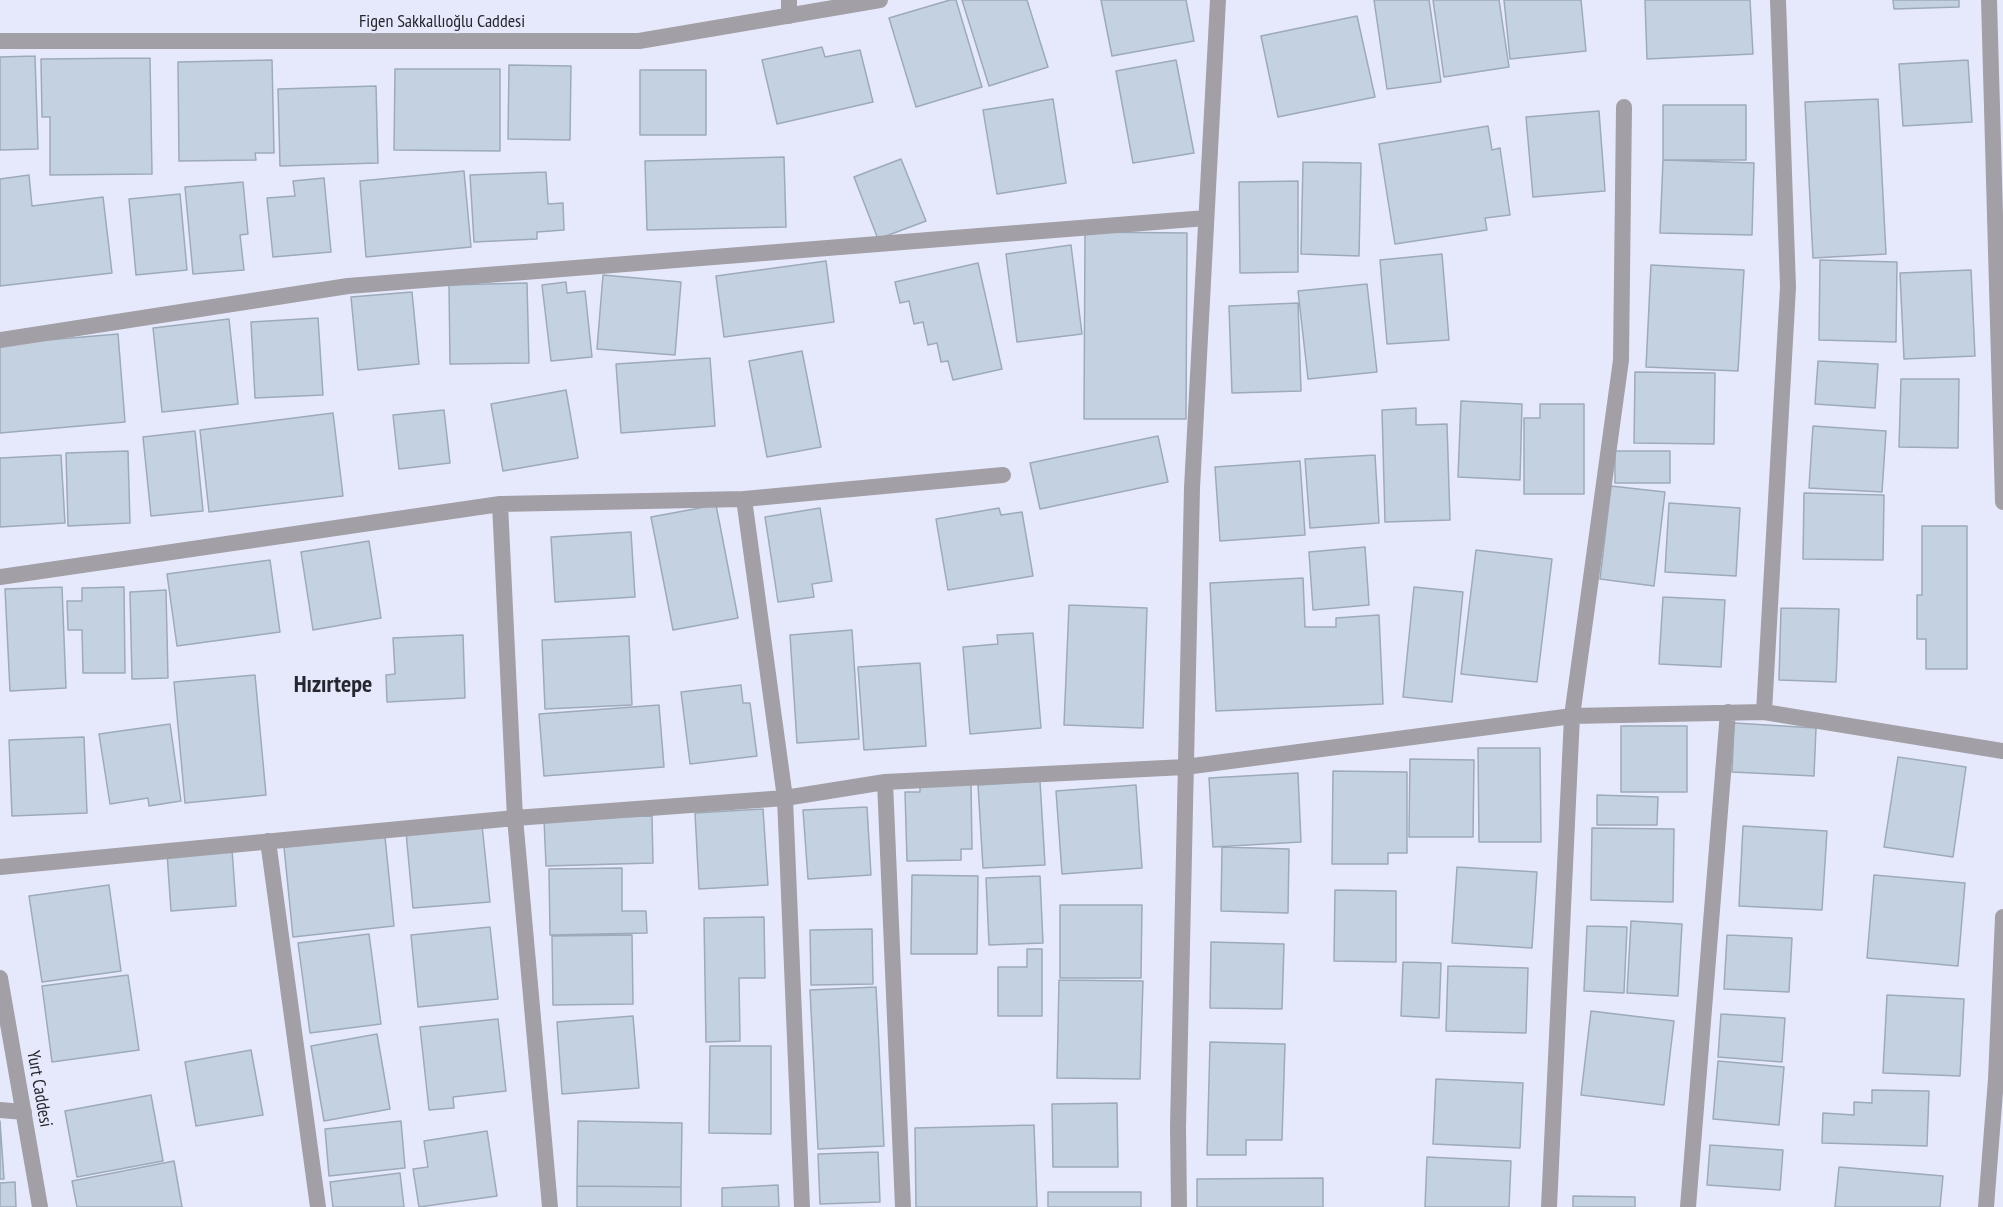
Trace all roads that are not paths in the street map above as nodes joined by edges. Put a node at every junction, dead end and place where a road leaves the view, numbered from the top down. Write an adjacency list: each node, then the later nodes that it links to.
1 (880, 0): 5 (street, Figen Sakkallıoğlu Caddesi)
2 (1218, 0): 8 (street)
3 (1778, 0): 16 (street)
4 (1989, 0): 12 (street)
5 (789, 8): 6 (street, Figen Sakkallıoğlu Caddesi)
6 (0, 41)
7 (1624, 107): 17 (street)
8 (1206, 218): 9 (street); 19 (street)
9 (0, 340)
10 (1003, 475): 11 (street)
11 (744, 498): 13 (street); 21 (street)
12 (2003, 502)
13 (500, 504): 14 (street); 22 (street)
14 (0, 577)
15 (1728, 712): 16 (street); 17 (street); 36 (street)
16 (1764, 712): 18 (street)
17 (1572, 716): 19 (street); 35 (street)
18 (2003, 751)
19 (1185, 767): 20 (street); 34 (street)
20 (885, 782): 21 (street); 33 (street)
21 (785, 798): 22 (street); 32 (street)
22 (515, 818): 23 (street); 31 (street)
23 (268, 841): 24 (street); 30 (street)
24 (0, 867)
25 (2003, 917): 37 (street)
26 (0, 978): 28 (street, Yurt Caddesi)
27 (0, 1110): 28 (street)
28 (24, 1112): 29 (street, Yurt Caddesi)
29 (40, 1207)
30 (318, 1207)
31 (550, 1207)
32 (802, 1207)
33 (903, 1207)
34 (1179, 1207)
35 (1549, 1207)
36 (1688, 1207)
37 (1986, 1207)

